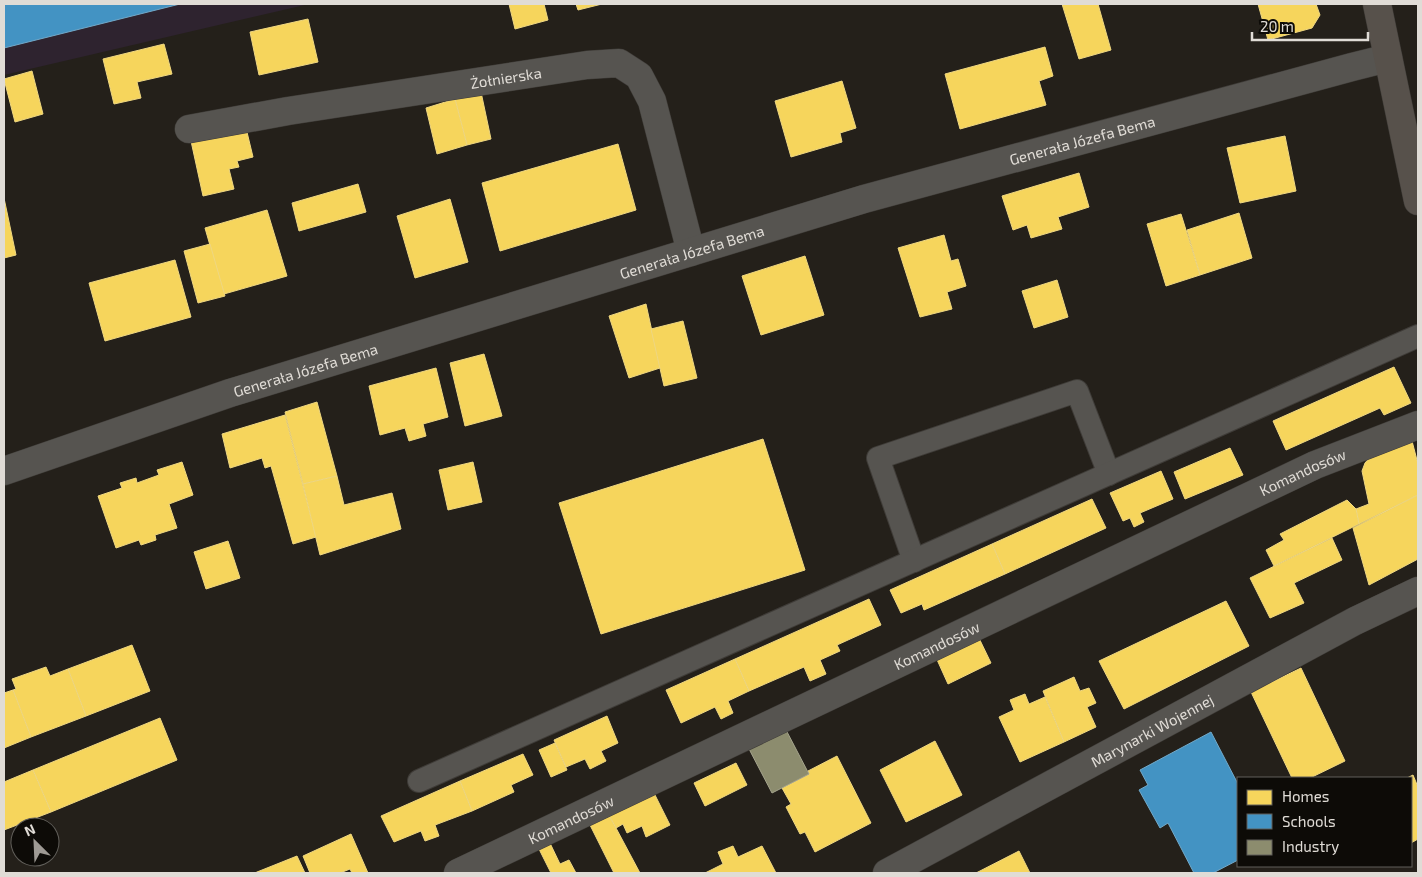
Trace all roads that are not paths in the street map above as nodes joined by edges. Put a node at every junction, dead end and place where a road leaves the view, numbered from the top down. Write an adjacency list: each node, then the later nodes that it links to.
1 (1377, 4): 2 (street)
2 (1388, 58): 4 (street); 6 (street, Generała Józefa Bema)
3 (189, 129): 6 (street, Żołnierska)
4 (1412, 137): 5 (street)
5 (1418, 201)
6 (691, 252): 9 (street, Generała Józefa Bema)
7 (1418, 336): 10 (lane)
8 (1418, 426): 14 (street, Komandosów)
9 (4, 471)
10 (1109, 474): 11 (lane); 11 (lane)
11 (914, 561): 13 (lane)
12 (1418, 591): 15 (street, Marynarki Wojennej)
13 (419, 781)
14 (458, 873)
15 (887, 873)

